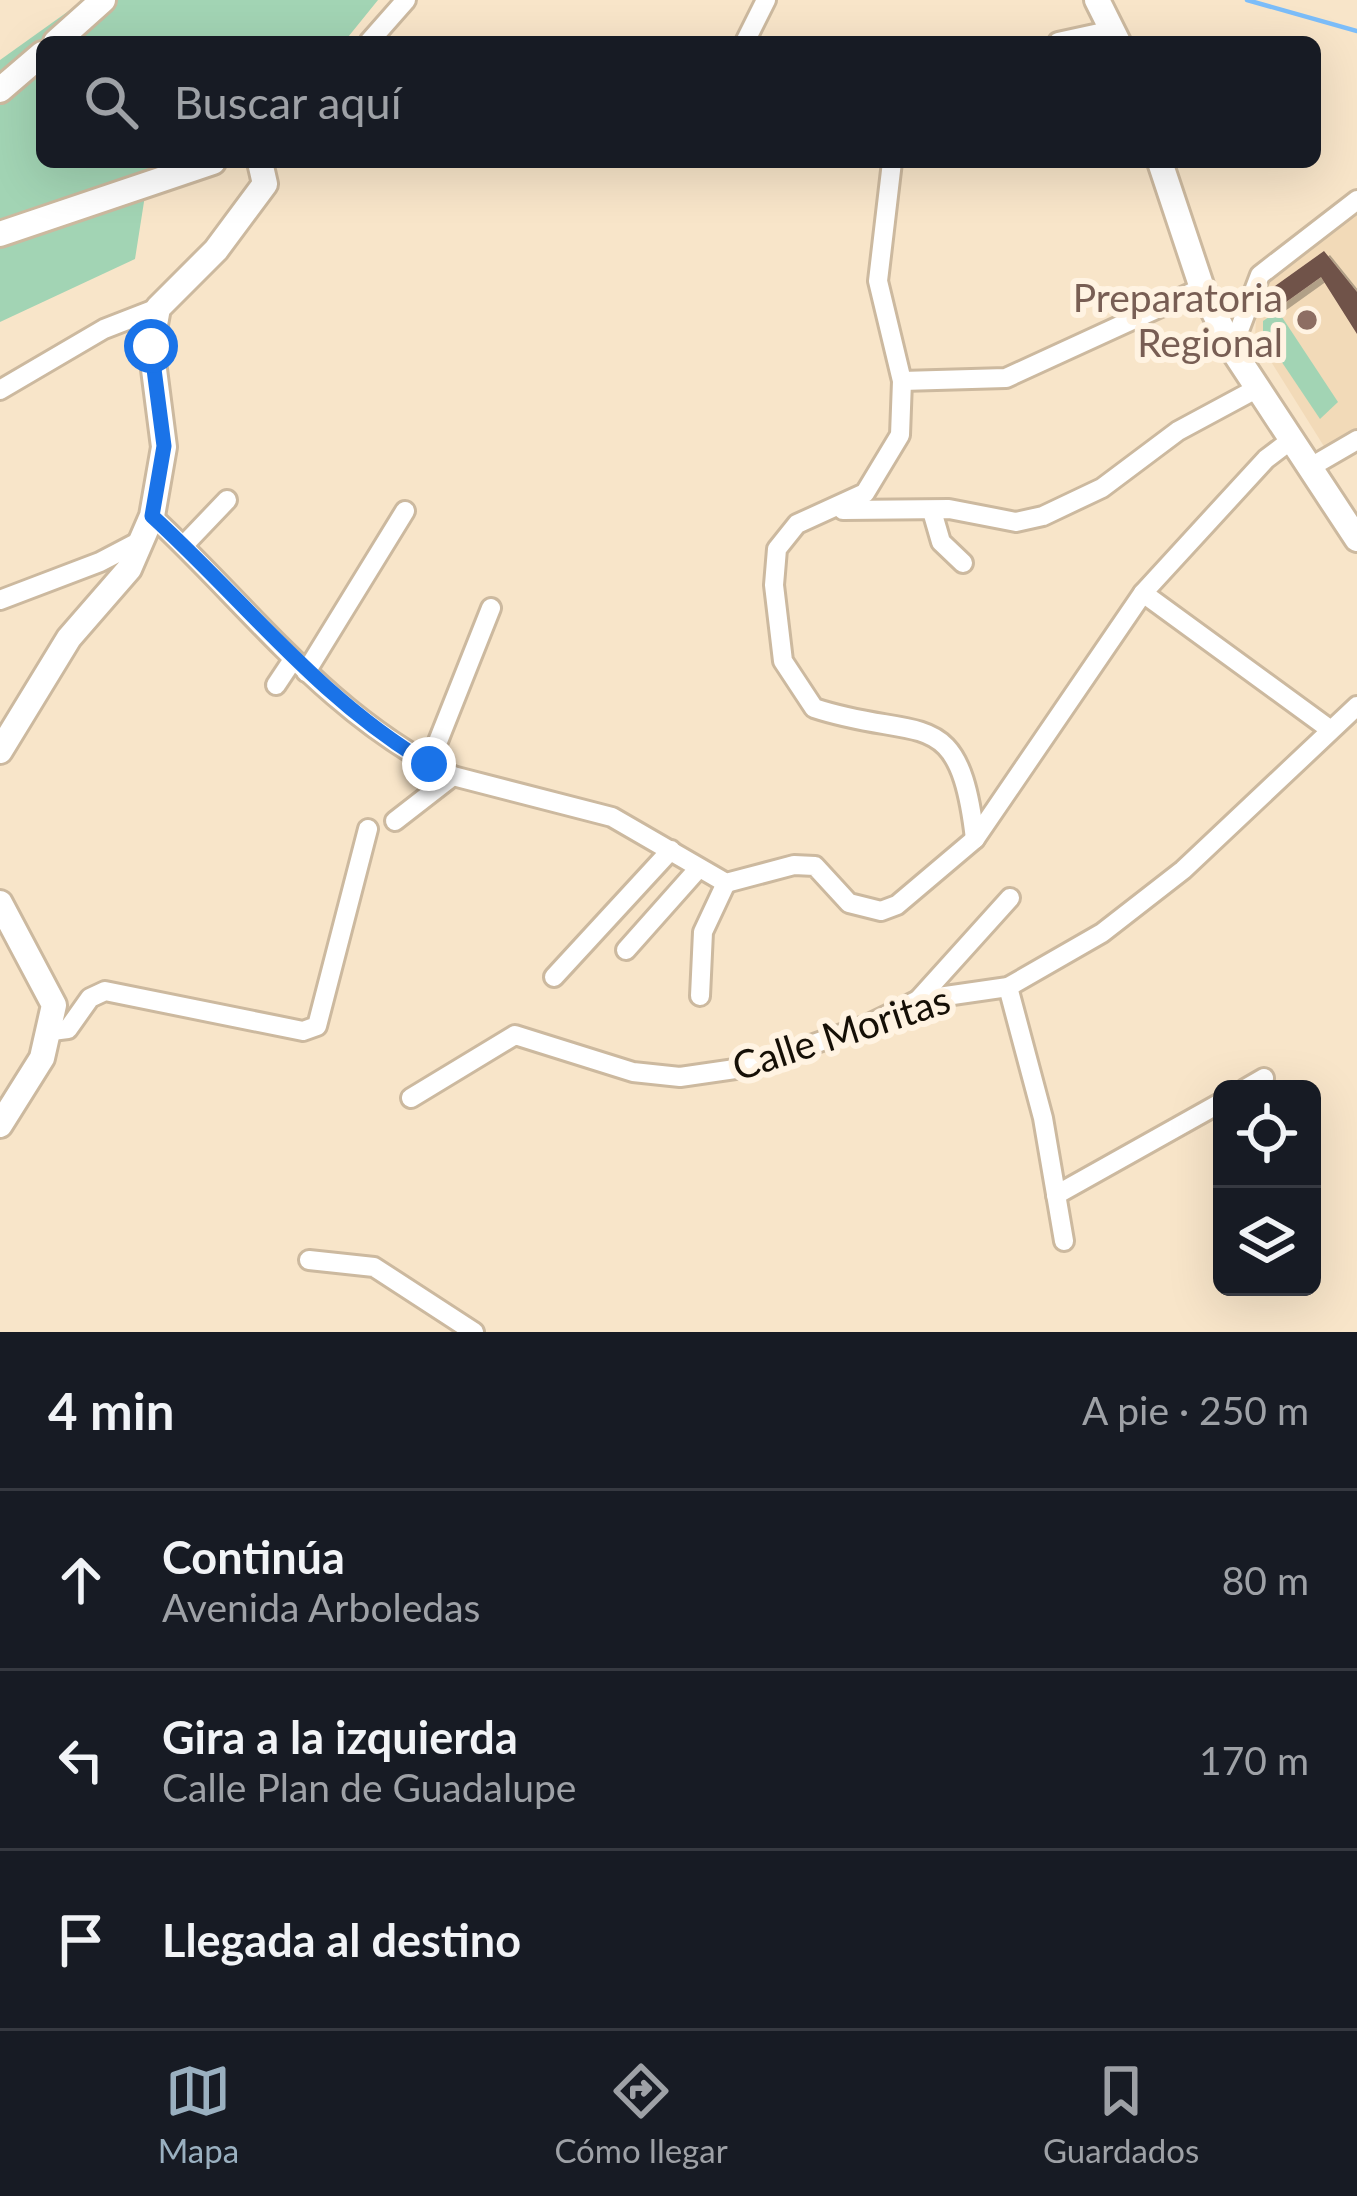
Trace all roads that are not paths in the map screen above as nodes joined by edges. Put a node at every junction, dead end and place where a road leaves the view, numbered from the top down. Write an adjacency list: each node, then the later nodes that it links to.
1 (103, 0): 5 (main road)
2 (406, 0): 6 (street)
3 (766, 0): 7 (street)
4 (1097, 0): 8 (main road)
5 (63, 36)
6 (374, 36)
7 (750, 36)
8 (1116, 36)
9 (36, 59): 10 (main road)
10 (0, 90)
11 (195, 168): 16 (main road)
12 (261, 168): 18 (main road)
13 (891, 168): 20 (street)
14 (1162, 168): 17 (main road)
15 (1357, 200): 19 (street)
16 (0, 234)
17 (1202, 288): 19 (main road); 20 (street)
18 (158, 308): 22 (street); 30 (main road)
19 (1232, 349): 21 (main road)
20 (902, 381): 27 (street)
21 (1256, 389): 23 (main road); 29 (street)
22 (0, 390)
23 (1291, 440): 25 (main road); 34 (street)
24 (1357, 440): 25 (street)
25 (1310, 468): 31 (main road)
26 (227, 500): 32 (street)
27 (832, 510): 29 (street); 46 (street)
28 (405, 511): 37 (street)
29 (932, 511): 33 (street)
30 (147, 528): 32 (street); 35 (street); 41 (main road)
31 (1357, 539)
32 (184, 545): 37 (street)
33 (964, 563)
34 (1143, 593): 40 (street); 46 (street)
35 (0, 599)
36 (491, 608): 42 (street)
37 (299, 666): 38 (street); 42 (street)
38 (276, 685)
39 (1357, 706): 40 (street)
40 (1328, 728): 54 (street)
41 (0, 751)
42 (429, 764): 43 (street)
43 (453, 776): 44 (street); 47 (street)
44 (394, 821)
45 (368, 829): 57 (street)
46 (975, 839): 49 (street)
47 (671, 850): 48 (street); 53 (street)
48 (698, 868): 49 (street); 52 (street)
49 (726, 884): 55 (street)
50 (1010, 898): 56 (street)
51 (0, 903): 57 (main road)
52 (626, 950)
53 (554, 977)
54 (1007, 987): 56 (street, Calle Moritas); 63 (street)
55 (700, 996)
56 (918, 1000): 60 (street, Calle Moritas)
57 (52, 1031): 62 (main road)
58 (1264, 1078): 59 (street)
59 (1261, 1080)
60 (411, 1098)
61 (1213, 1107): 63 (street)
62 (0, 1125)
63 (1056, 1196): 64 (street)
64 (1064, 1241)
65 (309, 1260): 66 (street)
66 (474, 1332)

